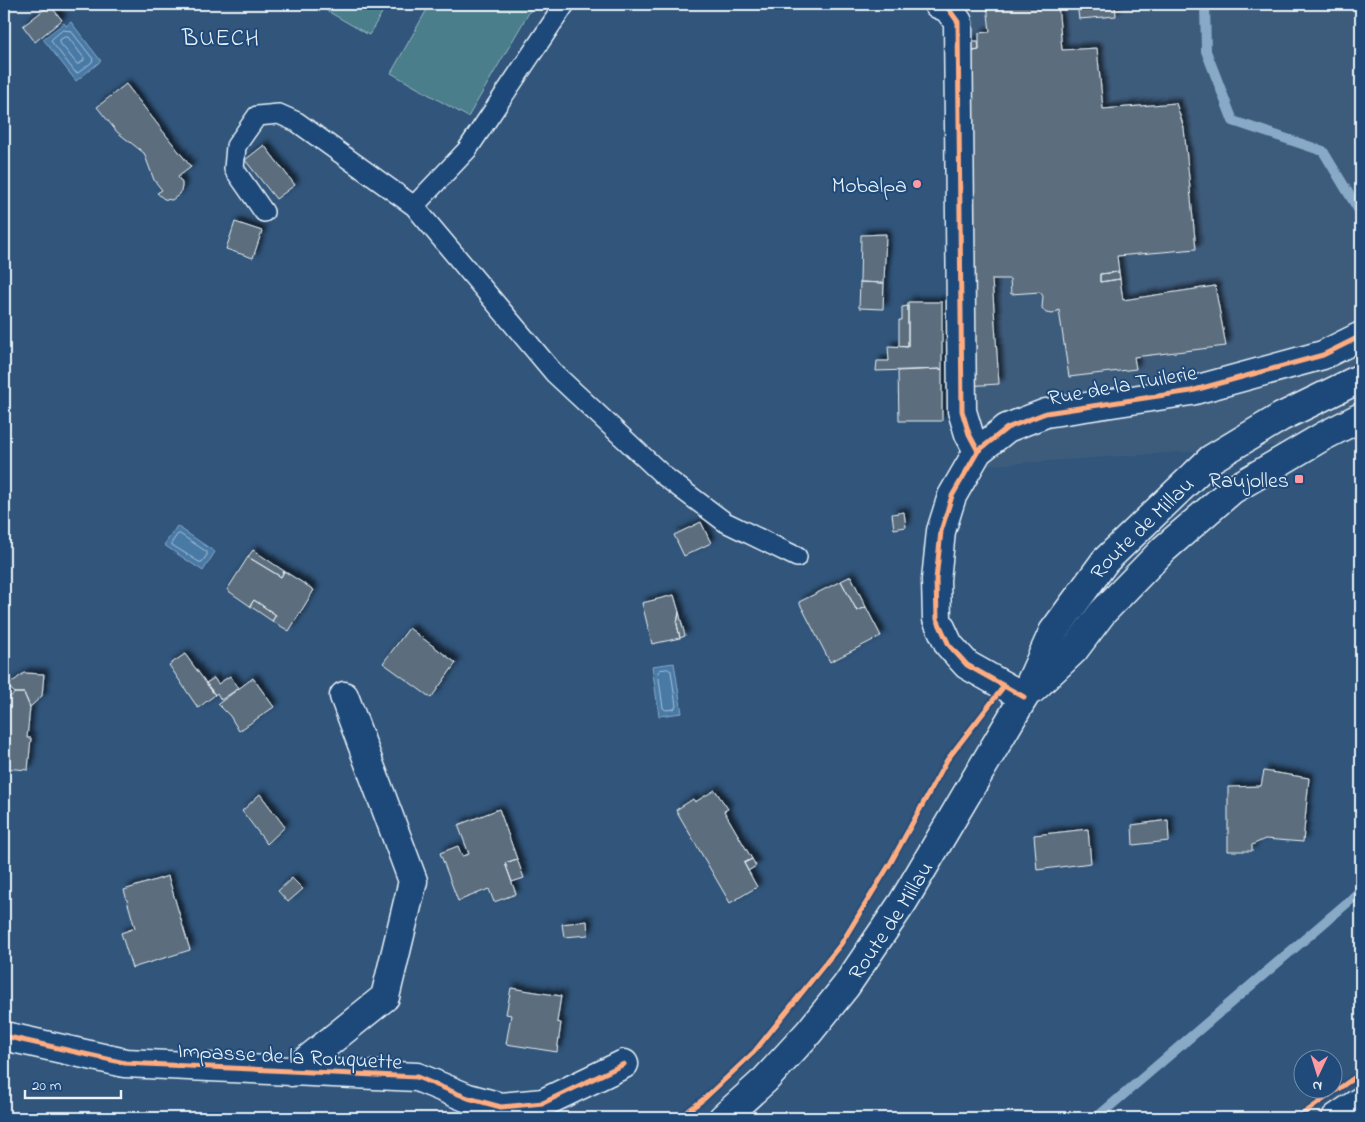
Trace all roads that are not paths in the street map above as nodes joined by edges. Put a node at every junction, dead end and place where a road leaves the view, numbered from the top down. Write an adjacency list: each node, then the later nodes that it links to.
1 (565, 4): 3 (lane)
2 (938, 4): 8 (street)
3 (414, 206): 4 (lane); 9 (lane)
4 (264, 212)
5 (1361, 336): 8 (street, Rue de la Tuilerie)
6 (1361, 378): 11 (street, Route de Millau)
7 (1361, 417): 11 (street, Route de Millau)
8 (978, 451): 11 (street, Rue de la Tuilerie)
9 (797, 557)
10 (344, 696): 14 (street)
11 (1024, 697): 16 (street, Route de Millau)
12 (4, 1036): 14 (street, Impasse de la Rouquette)
13 (624, 1064): 14 (street, Impasse de la Rouquette)
14 (292, 1072)
15 (1361, 1101): 17 (street)
16 (723, 1118)
17 (1336, 1118)

